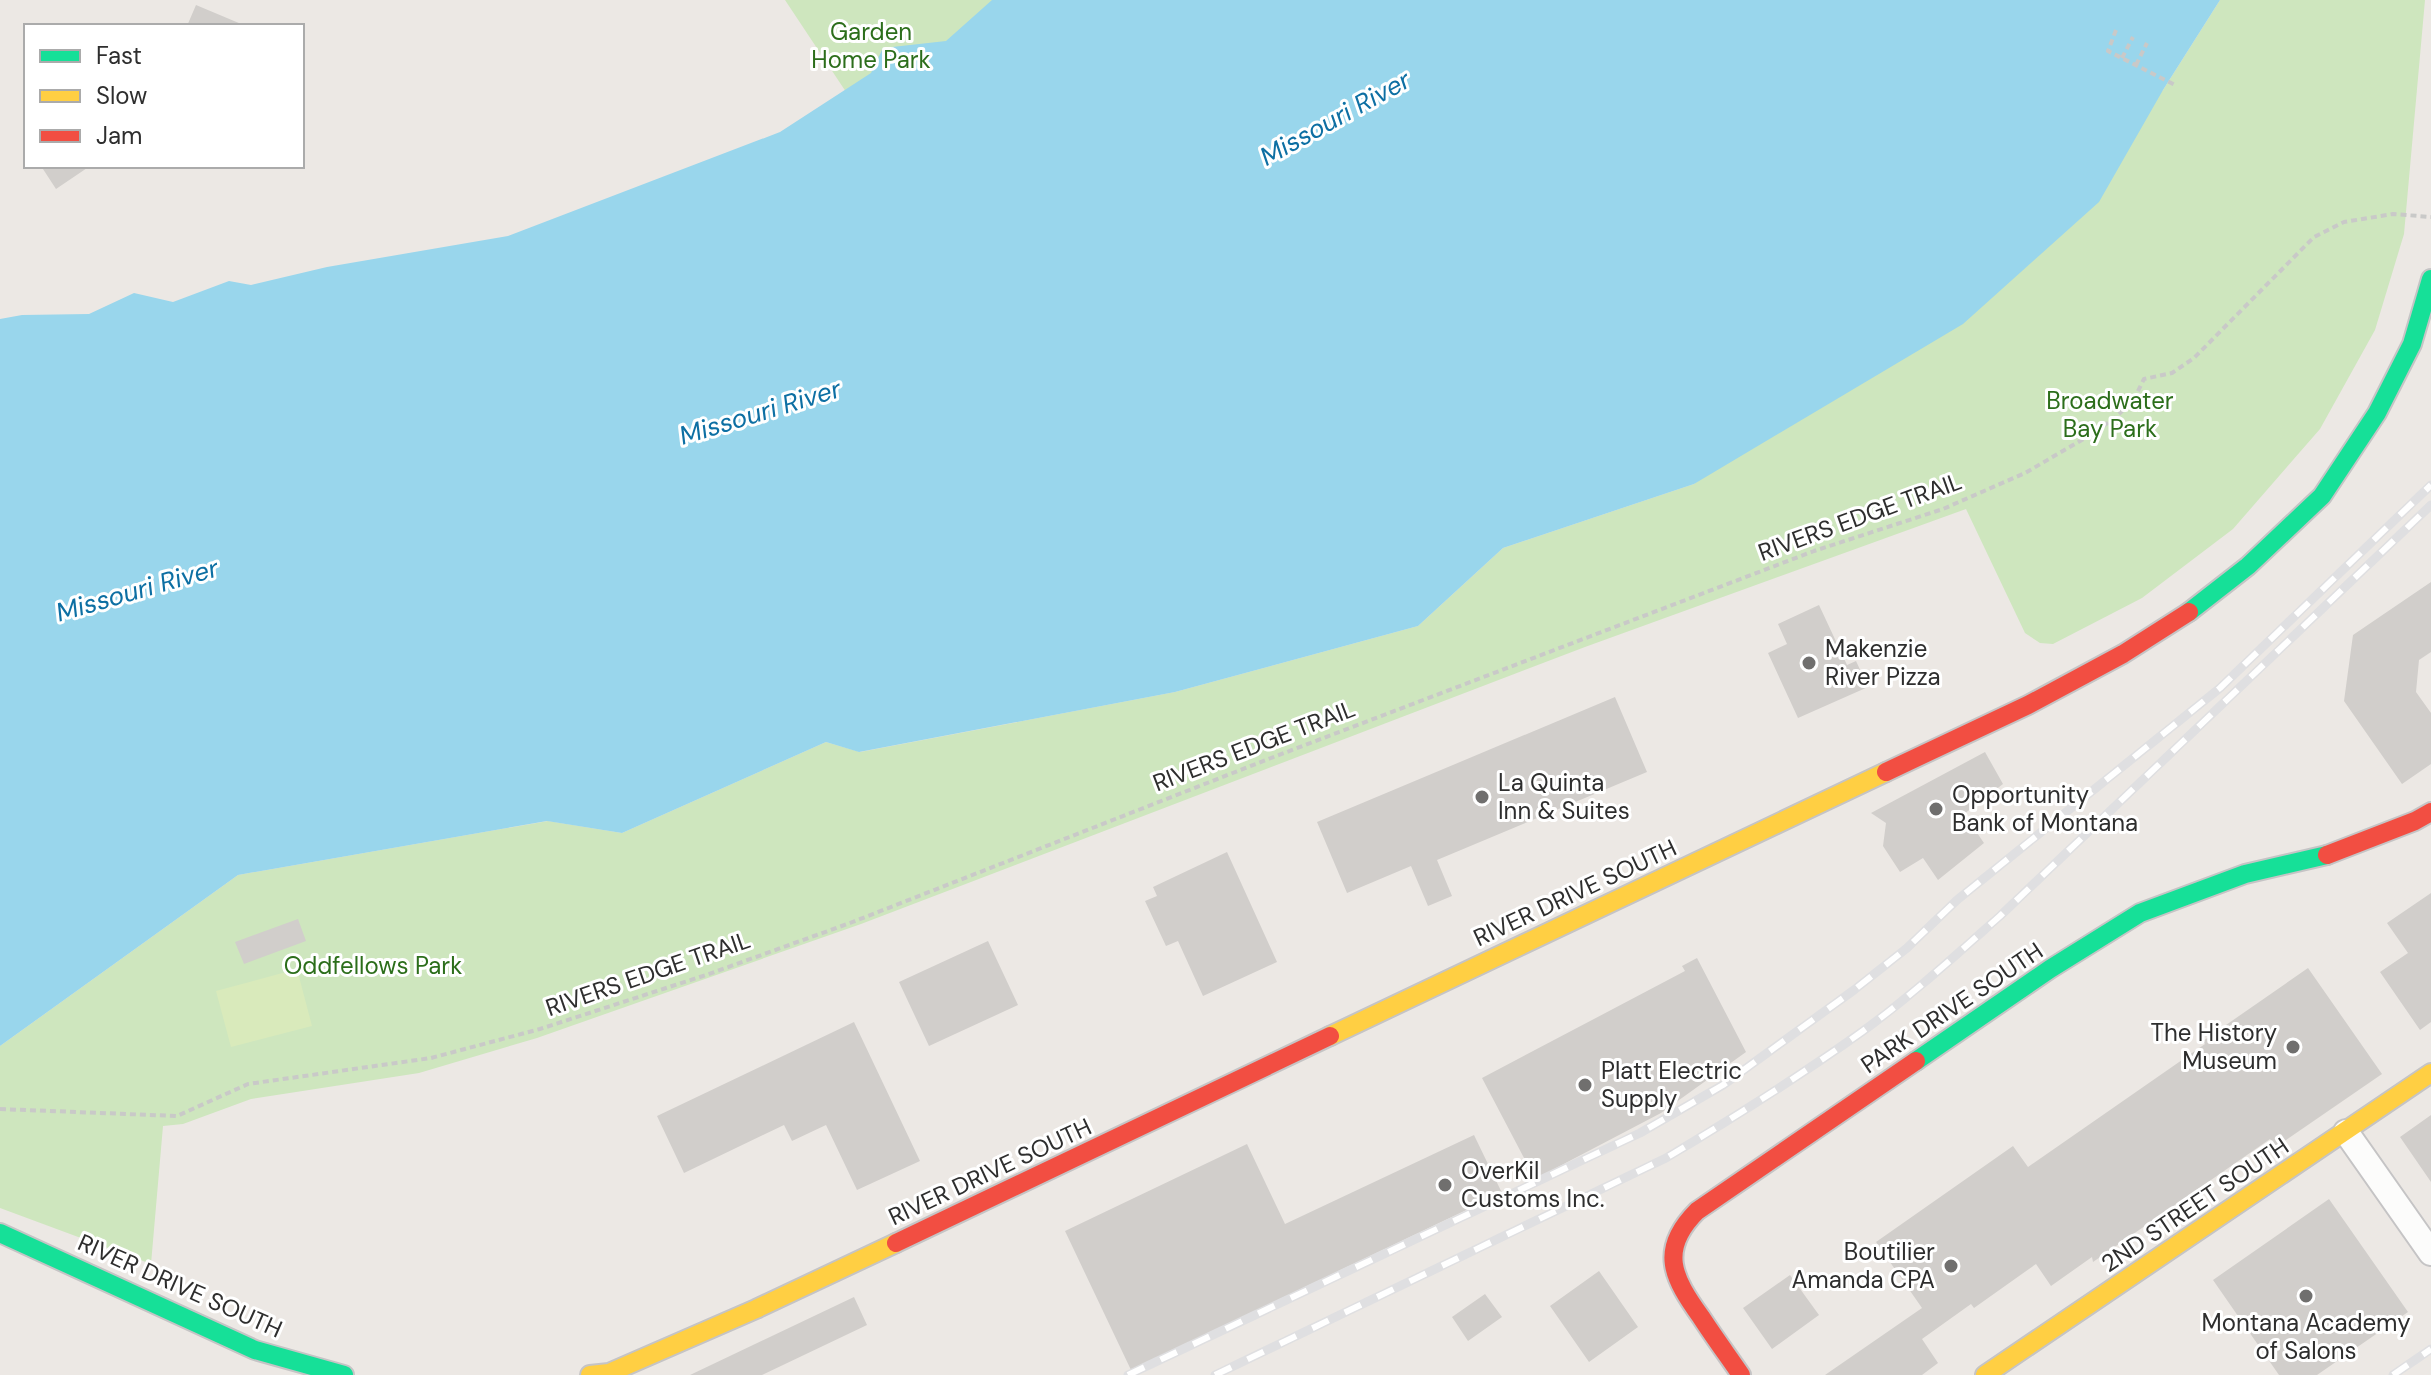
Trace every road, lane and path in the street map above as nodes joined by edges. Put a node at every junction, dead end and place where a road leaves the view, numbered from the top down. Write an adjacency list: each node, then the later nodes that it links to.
1 (2116, 30): 4 (path)
2 (2133, 37): 4 (path)
3 (2147, 43): 5 (path)
4 (2122, 58): 5 (path)
5 (2136, 65): 6 (path)
6 (2175, 85)
7 (2431, 217): 11 (path, RIVERS EDGE TRAIL)
8 (2431, 279): 16 (main road, RIVER DRIVE SOUTH)
9 (2431, 812): 17 (main road, PARK DRIVE SOUTH)
10 (2431, 1073): 12 (main road, 2ND STREET SOUTH)
11 (0, 1109)
12 (2346, 1132): 14 (street); 18 (main road, 2ND STREET SOUTH)
13 (0, 1233): 15 (main road, RIVER DRIVE SOUTH)
14 (2431, 1253)
15 (344, 1375)
16 (590, 1375)
17 (1741, 1375)
18 (1985, 1375)

